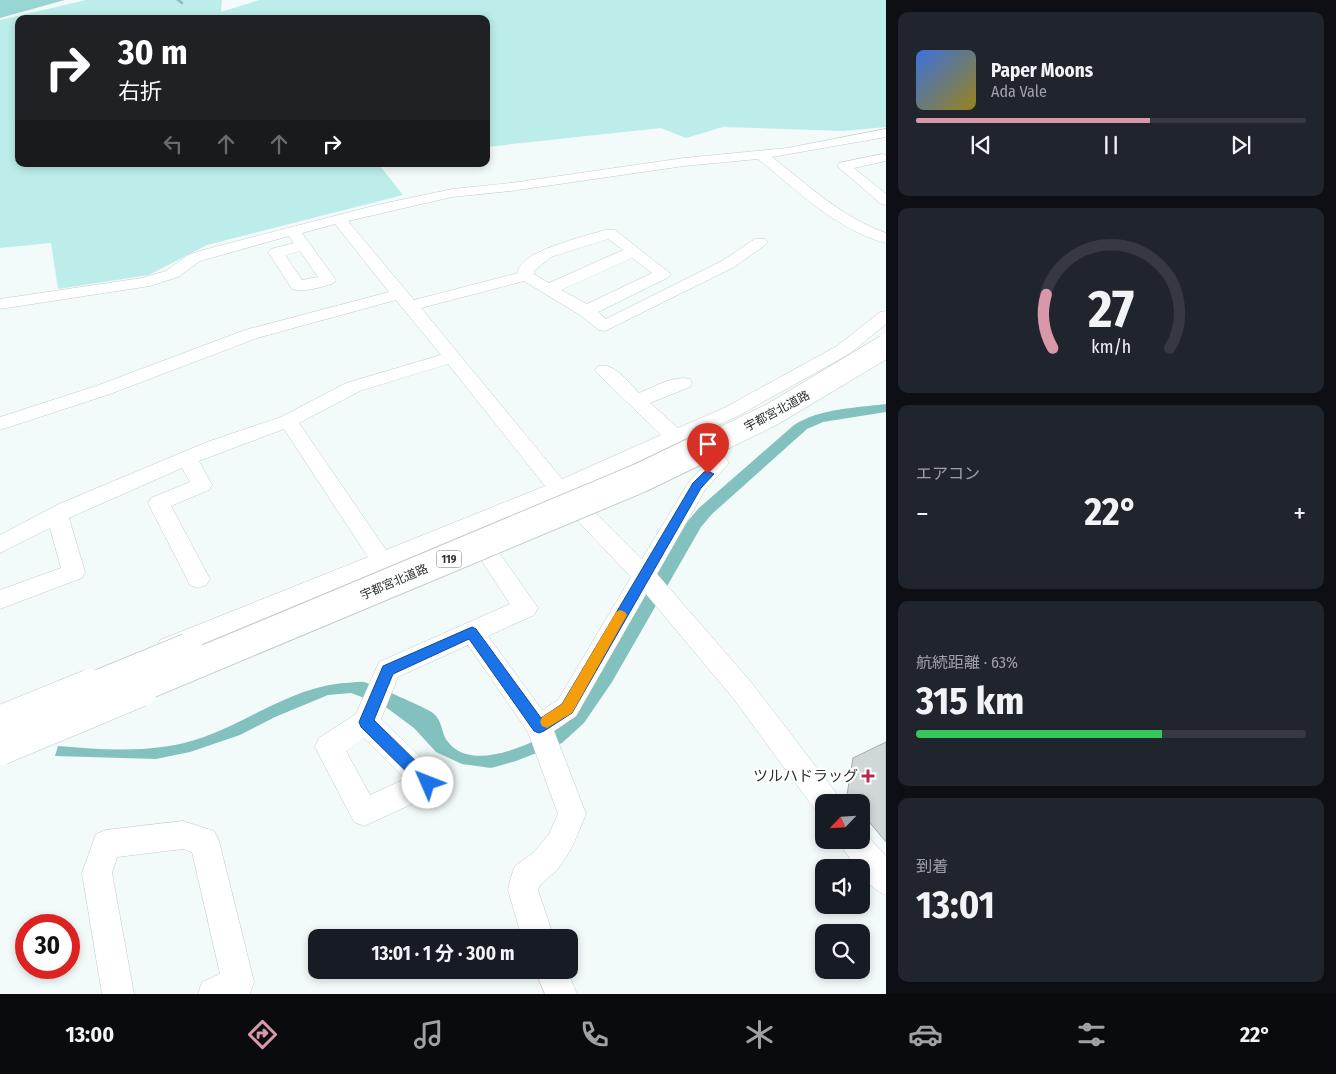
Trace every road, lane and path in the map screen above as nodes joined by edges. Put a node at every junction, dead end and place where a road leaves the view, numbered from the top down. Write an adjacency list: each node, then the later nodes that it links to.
1 (886, 133): 2 (street)
2 (854, 139): 3 (street); 4 (street)
3 (761, 155): 6 (street); 8 (street)
4 (884, 159): 5 (street)
5 (886, 201)
6 (339, 220): 7 (street); 14 (street)
7 (293, 232): 10 (street); 15 (street)
8 (886, 238)
9 (760, 242): 16 (street)
10 (303, 246)
11 (634, 251): 12 (street); 13 (street); 16 (street)
12 (526, 276): 13 (street); 14 (street)
13 (549, 289): 16 (street)
14 (404, 300): 21 (street); 26 (street)
15 (0, 304)
16 (586, 311)
17 (886, 316): 27 (street)
18 (886, 329): 42 (highway, 宇都宮北道路 / 119, bridge)
19 (886, 346): 44 (highway, 宇都宮北道路 / 119, bridge)
20 (886, 353): 28 (street)
21 (452, 357): 25 (street); 30 (street)
22 (604, 370): 24 (street)
23 (683, 383): 24 (street)
24 (636, 401): 27 (street)
25 (288, 422): 29 (street); 34 (street)
26 (0, 424)
27 (675, 437): 30 (street)
28 (710, 455): 32 (street); 36 (street)
29 (187, 458): 31 (street); 37 (street)
30 (559, 489): 32 (street); 40 (street)
31 (57, 514): 33 (street); 38 (street)
32 (582, 514): 36 (street); 45 (street)
33 (0, 544)
34 (376, 552)
35 (492, 560): 39 (street)
36 (644, 575): 43 (street); 46 (street)
37 (198, 579)
38 (0, 600)
39 (472, 632): 41 (street); 43 (street)
40 (0, 716)
41 (366, 722)
42 (0, 725)
43 (539, 726): 49 (street)
44 (0, 746)
45 (0, 754)
46 (820, 794)
47 (861, 849): 48 (street)
48 (886, 880)
49 (535, 929)
50 (555, 979): 53 (street)
51 (118, 994): 52 (street)
52 (214, 994)
53 (561, 994)

